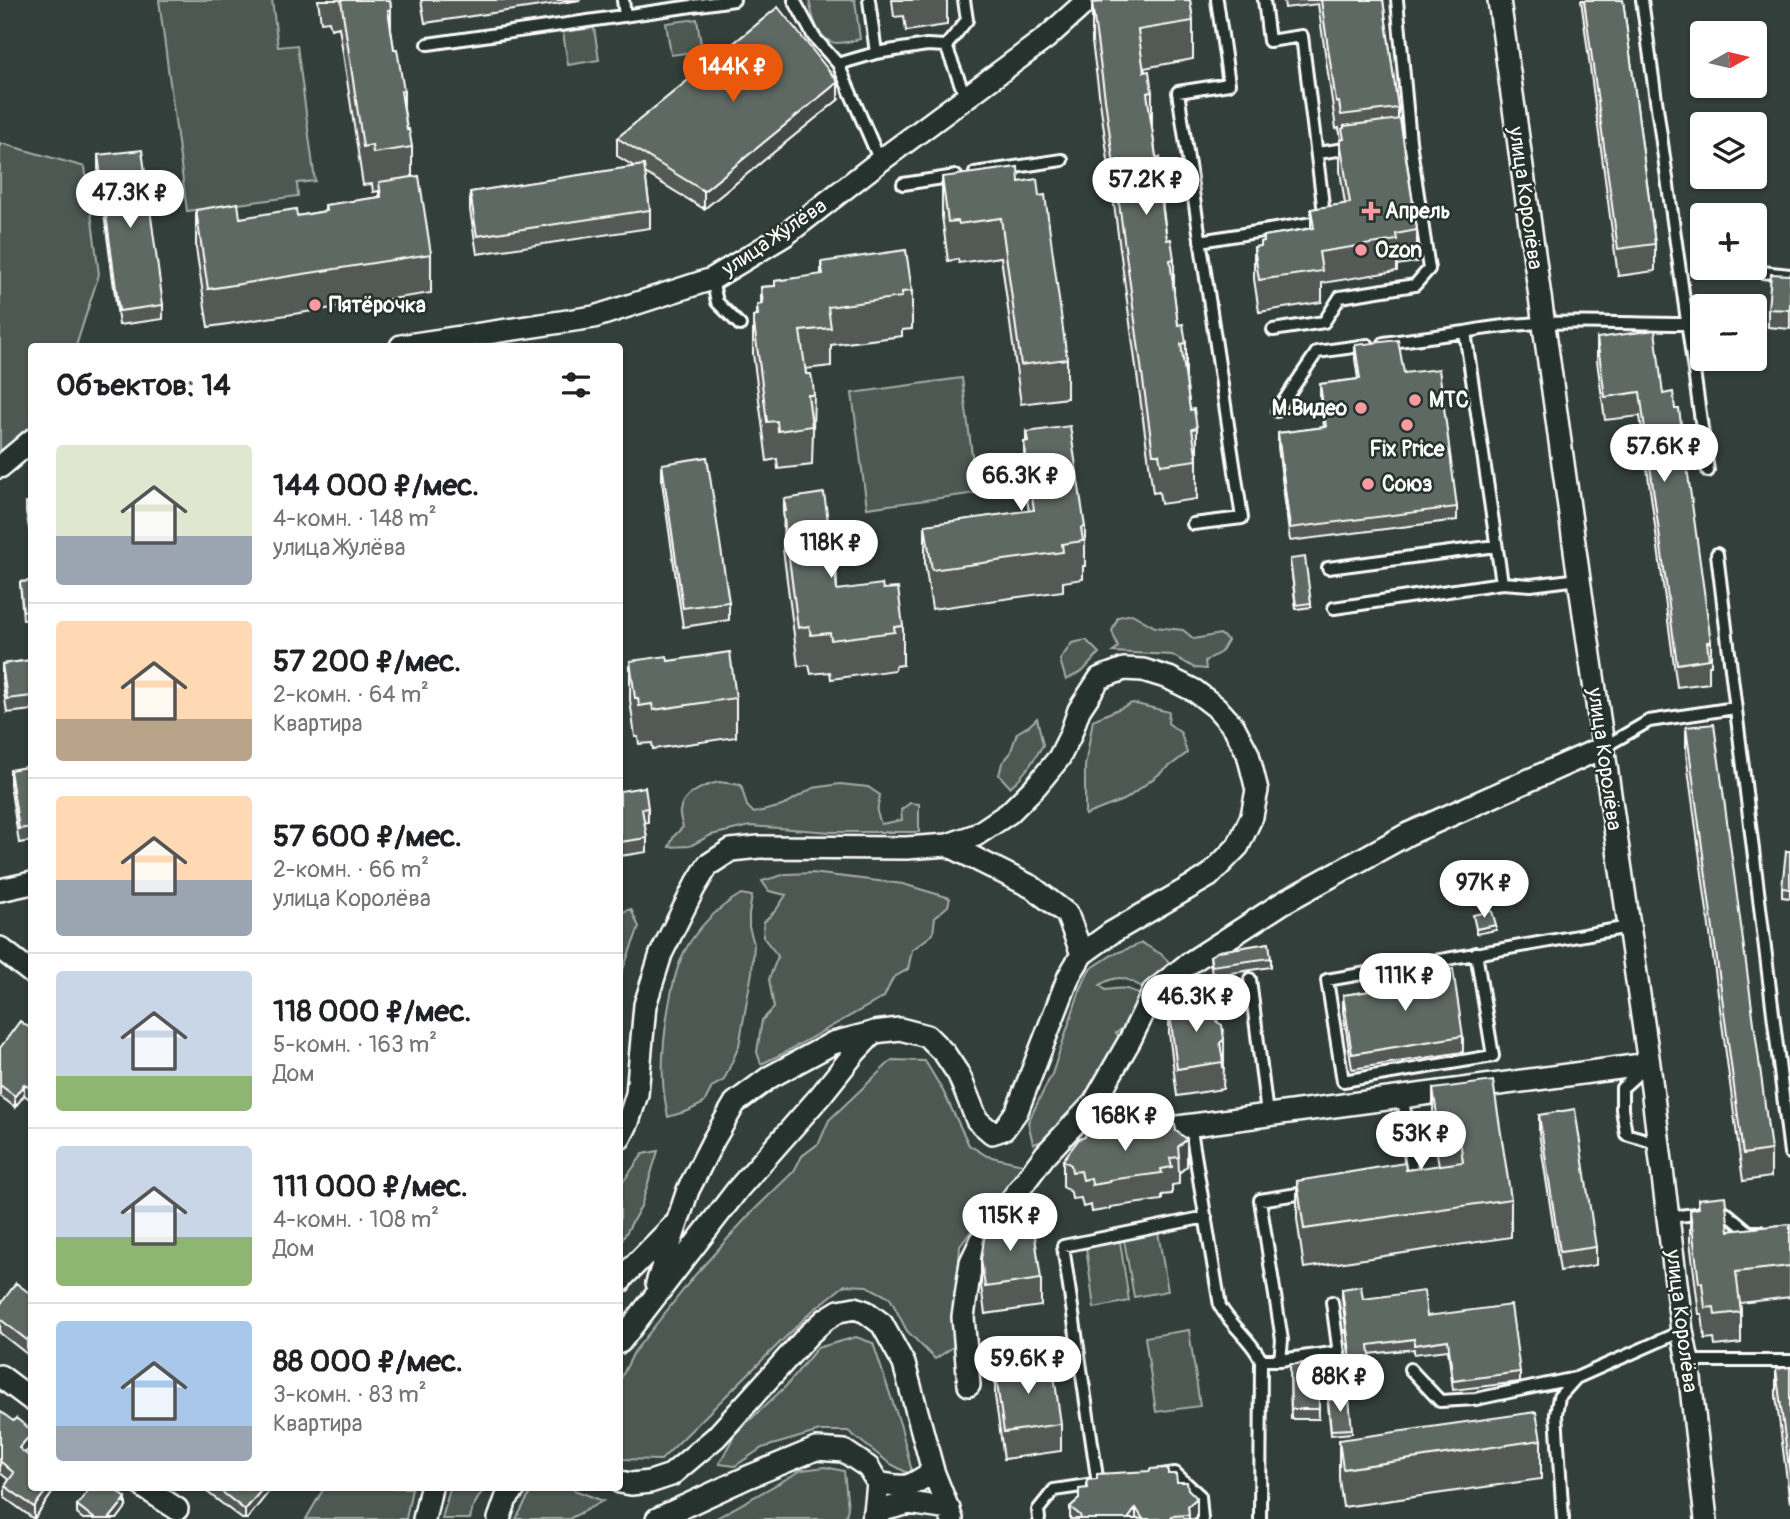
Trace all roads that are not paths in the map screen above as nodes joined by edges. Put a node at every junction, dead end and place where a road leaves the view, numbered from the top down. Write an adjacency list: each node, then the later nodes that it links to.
1 (623, 0): 12 (lane)
2 (734, 0): 12 (lane)
3 (794, 0): 16 (lane)
4 (869, 0): 15 (lane)
5 (964, 0): 14 (lane)
6 (1217, 0): 25 (lane)
7 (1264, 0): 21 (lane)
8 (1397, 0): 18 (lane)
9 (1499, 0): 29 (street, улица Королёва)
10 (1642, 0): 30 (lane)
11 (1079, 3): 17 (street, улица Жулёва)
12 (625, 16): 13 (lane)
13 (428, 44)
14 (946, 46): 15 (lane); 17 (lane)
15 (876, 53): 16 (lane)
16 (838, 64): 23 (lane)
17 (965, 96): 23 (street, улица Жулёва)
18 (1410, 141): 19 (lane); 32 (lane)
19 (1383, 144)
20 (1357, 148): 21 (lane)
21 (1317, 153): 25 (lane)
22 (1062, 160): 24 (lane)
23 (880, 161): 28 (street, улица Жулёва)
24 (903, 184)
25 (1200, 241): 40 (lane)
26 (1767, 273): 27 (lane)
27 (1790, 275)
28 (712, 279): 31 (lane); 34 (street, улица Жулёва)
29 (1544, 323): 30 (lane); 33 (lane); 44 (street, улица Королёва)
30 (1689, 324): 39 (lane)
31 (740, 325)
32 (1273, 330)
33 (1465, 332): 36 (lane); 41 (lane)
34 (474, 341): 35 (street, улица Жулёва)
35 (445, 343)
36 (1277, 411)
37 (28, 443): 38 (street)
38 (0, 467)
39 (1708, 471)
40 (1193, 524)
41 (1496, 546): 43 (lane); 45 (lane)
42 (1717, 554): 47 (lane)
43 (1328, 568)
44 (1578, 579): 45 (lane); 48 (street, улица Королёва)
45 (1502, 583): 46 (lane)
46 (1334, 608)
47 (1735, 708): 48 (lane); 68 (lane)
48 (1604, 747): 52 (street, улица Королёва); 67 (street)
49 (948, 845): 55 (street); 55 (street); 63 (street)
50 (28, 884): 51 (street)
51 (0, 890)
52 (1629, 926): 54 (lane); 59 (street, улица Королёва)
53 (0, 948): 56 (street)
54 (1476, 953): 54 (lane)
55 (1082, 954): 58 (street)
56 (28, 970)
57 (1250, 979): 61 (lane)
58 (874, 1032): 73 (street); 76 (street)
59 (1649, 1064): 60 (street); 66 (street, улица Королёва); 66 (lane)
60 (1403, 1097): 61 (street); 69 (lane)
61 (1267, 1114): 62 (street)
62 (1191, 1124): 64 (street); 71 (lane)
63 (623, 1132)
64 (1135, 1133)
65 (1080, 1142): 67 (street)
66 (1659, 1144): 72 (street, улица Королёва)
67 (1052, 1146): 88 (street)
68 (1790, 1153)
69 (1400, 1178)
70 (1324, 1190): 82 (lane)
71 (1206, 1217): 81 (lane); 96 (lane)
72 (1669, 1217): 74 (lane); 78 (street, улица Королёва)
73 (677, 1222): 75 (street); 76 (street)
74 (1777, 1233)
75 (623, 1277)
76 (652, 1301): 79 (street)
77 (1332, 1302): 80 (lane)
78 (1682, 1331): 83 (street, улица Королёва); 87 (lane)
79 (623, 1338)
80 (1339, 1352): 82 (lane); 89 (lane)
81 (1261, 1360): 82 (lane); 108 (lane)
82 (1280, 1360)
83 (1688, 1361): 84 (lane); 110 (street, улица Королёва)
84 (1790, 1361)
85 (1410, 1369): 87 (lane)
86 (0, 1376): 90 (street)
87 (1576, 1378): 109 (lane)
88 (969, 1385)
89 (1344, 1391)
90 (28, 1397)
91 (933, 1471): 94 (street); 95 (street); 101 (street)
92 (1149, 1476): 107 (lane)
93 (1111, 1482): 96 (lane)
94 (623, 1483)
95 (878, 1483): 102 (street); 105 (street)
96 (1098, 1484): 106 (lane)
97 (150, 1491): 100 (street)
98 (430, 1491): 103 (street)
99 (513, 1491): 104 (street)
100 (177, 1509)
101 (951, 1514): 102 (street)
102 (874, 1516)
103 (424, 1519)
104 (499, 1519)
105 (657, 1519)
106 (1039, 1519)
107 (1202, 1519)
108 (1261, 1519)
109 (1563, 1519)
110 (1706, 1519)

